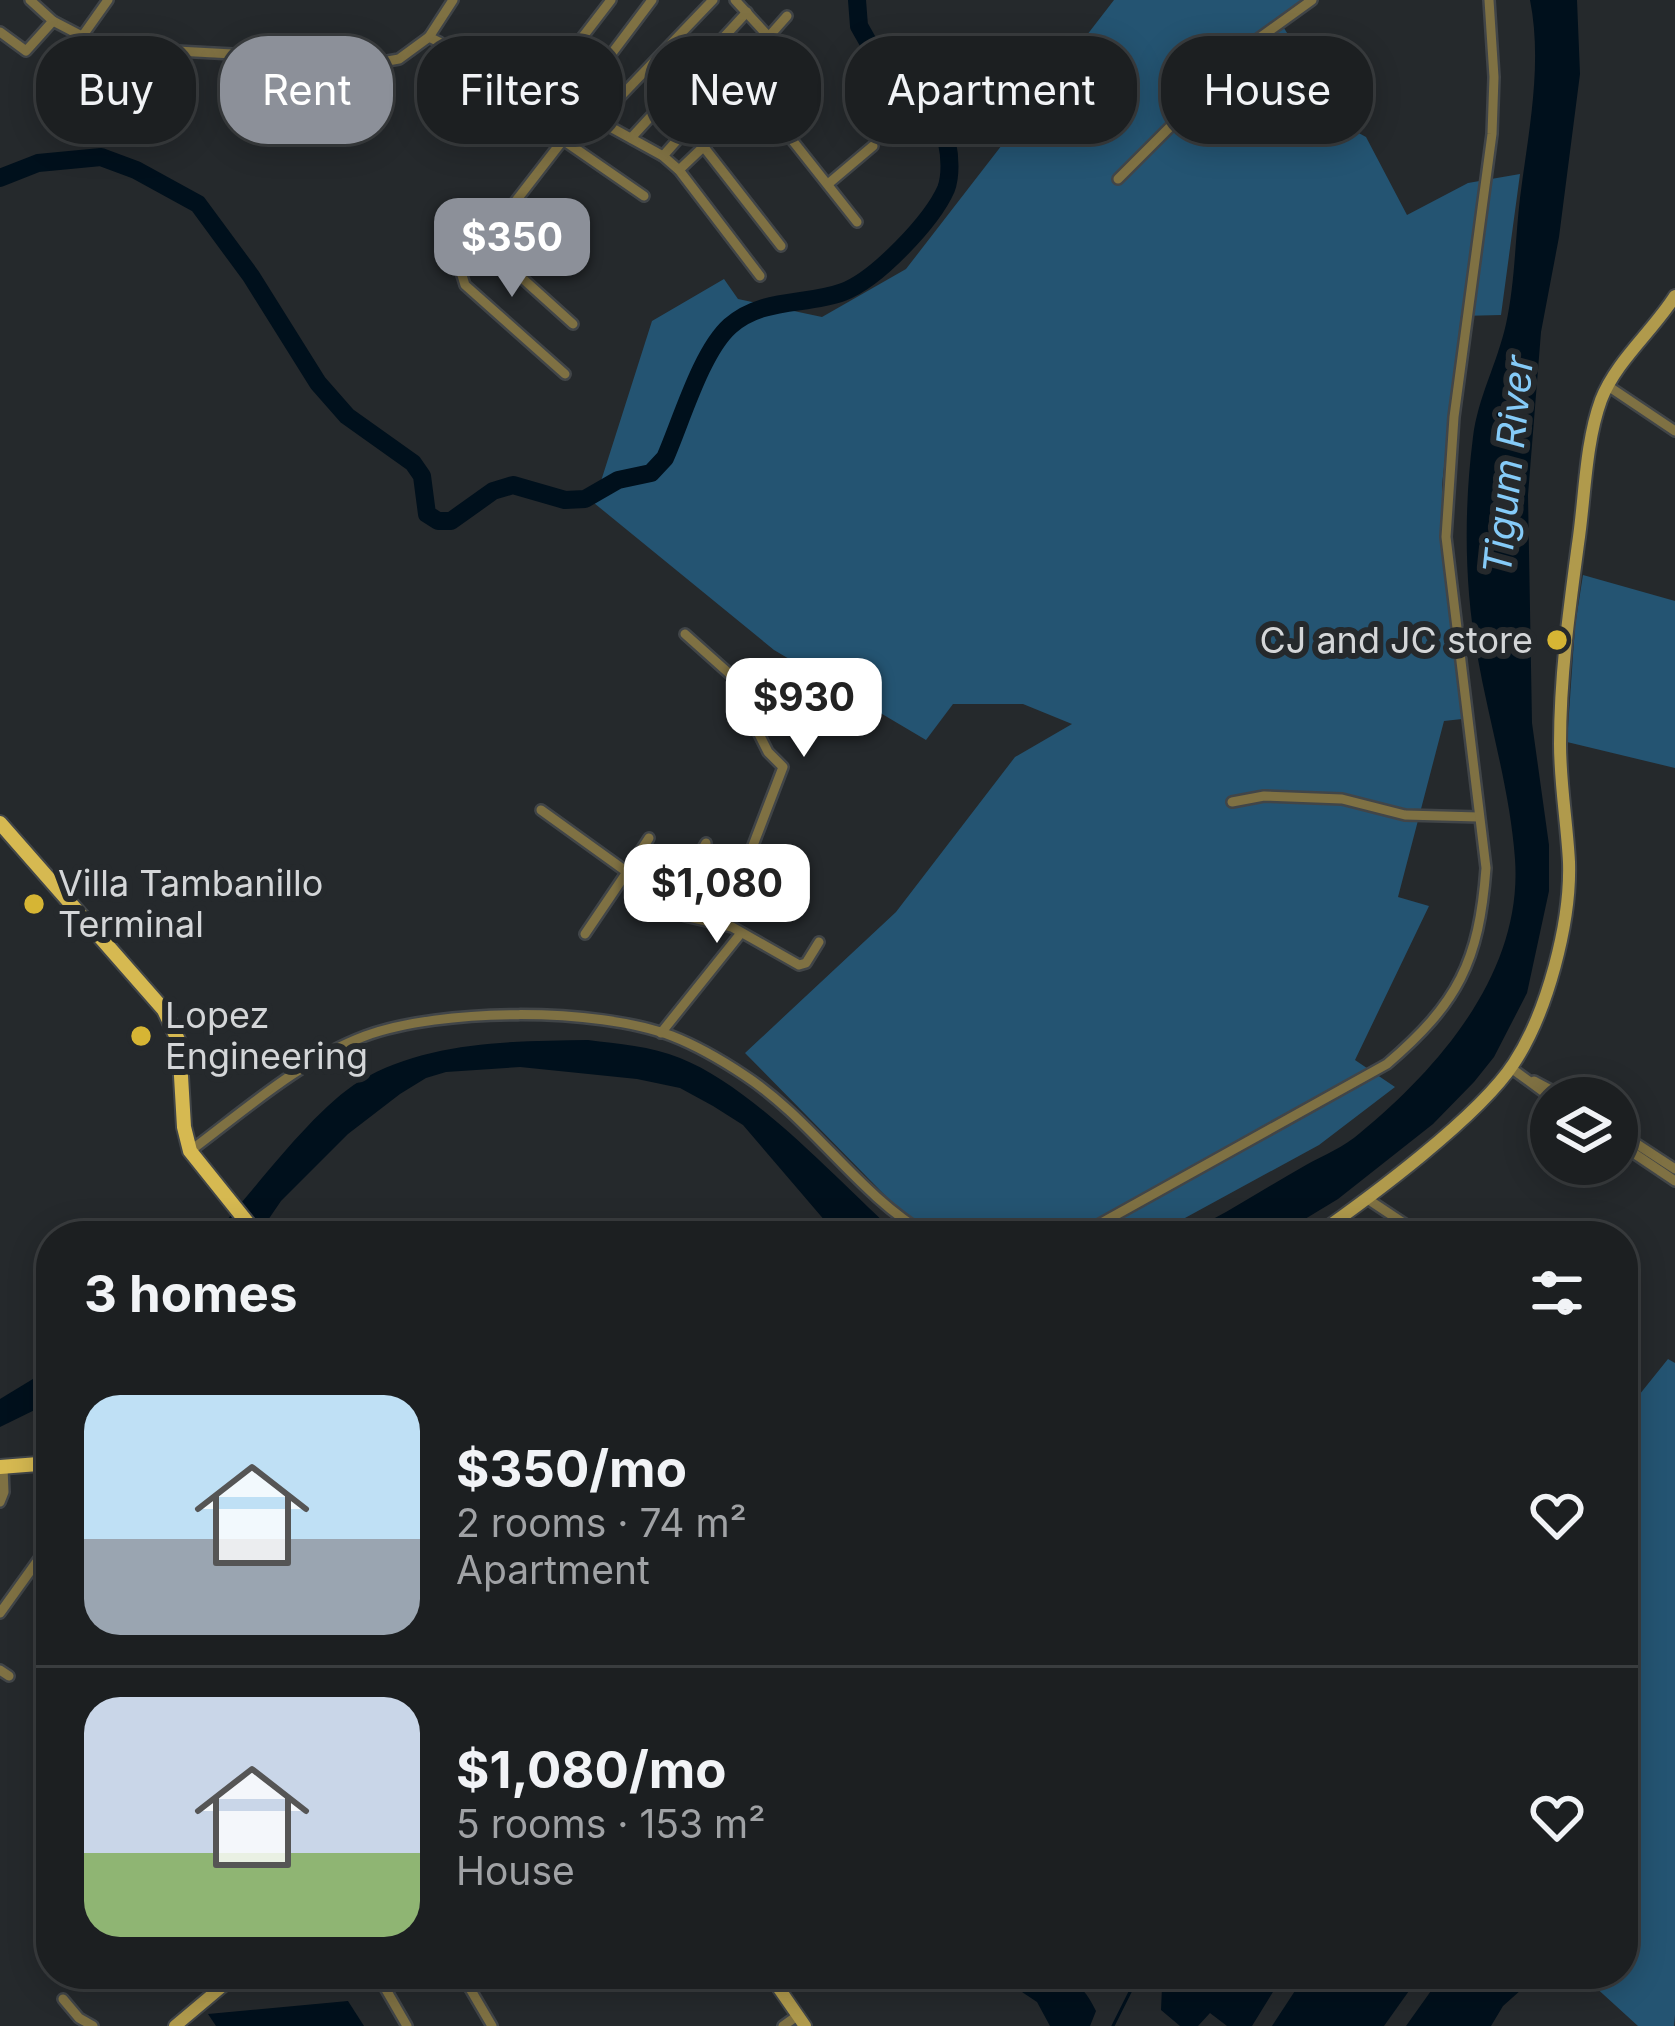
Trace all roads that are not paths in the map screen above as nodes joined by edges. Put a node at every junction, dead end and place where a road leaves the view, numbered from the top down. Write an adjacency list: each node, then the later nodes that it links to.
1 (30, 0): 12 (street)
2 (109, 0): 15 (street)
3 (453, 0): 16 (street)
4 (611, 0): 17 (street)
5 (652, 0): 20 (street)
6 (713, 0): 23 (street)
7 (735, 0): 10 (street)
8 (1312, 0): 33 (street)
9 (1489, 0): 48 (street)
10 (747, 12): 18 (street); 25 (street)
11 (787, 16): 19 (street)
12 (53, 20): 13 (street); 14 (street)
13 (0, 32)
14 (78, 36)
15 (82, 36)
16 (430, 36)
17 (585, 36)
18 (768, 36)
19 (772, 36)
20 (623, 39)
21 (417, 46): 22 (street)
22 (196, 53)
23 (623, 94)
24 (623, 133): 25 (street)
25 (631, 138): 31 (street)
26 (559, 144): 37 (street)
27 (568, 144): 35 (street)
28 (674, 144): 31 (street)
29 (704, 146): 32 (street); 34 (street); 38 (street)
30 (873, 146): 34 (street)
31 (663, 156): 32 (street)
32 (679, 170): 39 (street)
33 (1118, 178)
34 (828, 184): 36 (street)
35 (644, 196)
36 (857, 222)
37 (482, 242): 41 (street); 42 (street)
38 (781, 246)
39 (760, 276)
40 (1675, 296): 43 (street)
41 (573, 325)
42 (565, 374)
43 (1608, 386): 44 (street); 59 (street)
44 (1675, 431)
45 (686, 634): 54 (street)
46 (1232, 802): 48 (street)
47 (541, 811): 52 (street)
48 (1479, 817): 70 (street)
49 (0, 824): 63 (main road)
50 (649, 838): 52 (street)
51 (706, 843): 53 (street)
52 (627, 872): 53 (street); 56 (street)
53 (670, 904): 54 (street)
54 (714, 923): 55 (street)
55 (741, 933): 57 (street); 58 (street)
56 (585, 934)
57 (819, 942)
58 (661, 1033): 63 (street); 69 (street)
59 (1518, 1072): 60 (street); 61 (street); 67 (street)
60 (1530, 1078)
61 (1530, 1081)
62 (1638, 1145): 65 (street)
63 (193, 1154): 68 (main road)
64 (1638, 1156): 66 (street)
65 (1675, 1169)
66 (1675, 1181)
67 (1366, 1198): 71 (street); 72 (street)
68 (246, 1221)
69 (903, 1221)
70 (1104, 1221)
71 (1335, 1221)
72 (1400, 1221)
73 (36, 1464): 74 (main road)
74 (1, 1467): 75 (street)
75 (0, 1502)
76 (36, 1569): 77 (street)
77 (0, 1613)
78 (219, 1989): 85 (street)
79 (386, 1989): 86 (street)
80 (470, 1989): 87 (street)
81 (779, 1989): 83 (street)
82 (63, 1999): 84 (street)
83 (801, 2021): 88 (street)
84 (93, 2026)
85 (175, 2026)
86 (407, 2026)
87 (492, 2026)
88 (783, 2026)

